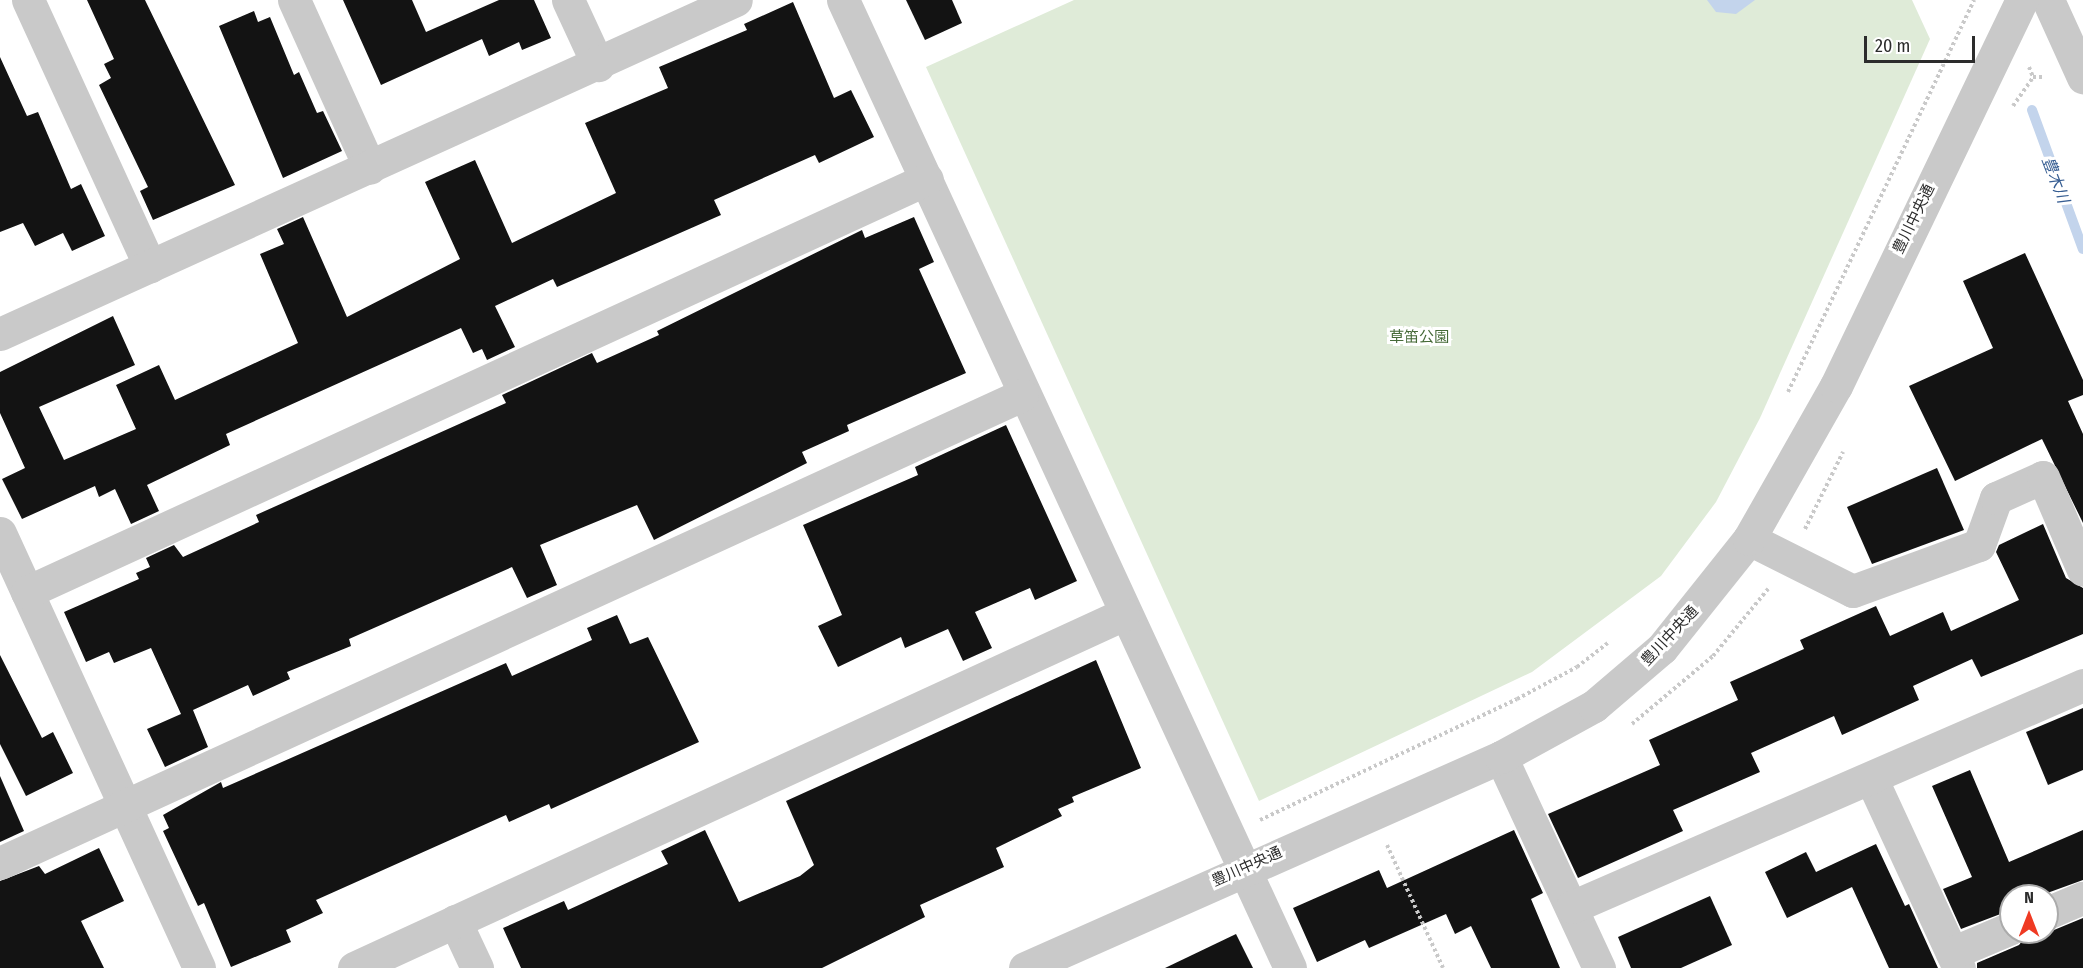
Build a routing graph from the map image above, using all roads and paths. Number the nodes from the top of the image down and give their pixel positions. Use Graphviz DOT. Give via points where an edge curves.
graph roads {
  1 [pos="28,0"];
  2 [pos="294,0"];
  3 [pos="568,0"];
  4 [pos="736,0"];
  5 [pos="843,0"];
  6 [pos="1974,0"];
  7 [pos="2022,0"];
  8 [pos="2048,0"];
  9 [pos="598,65"];
  10 [pos="2083,77"];
  11 [pos="370,168"];
  12 [pos="927,179"];
  13 [pos="150,266"];
  14 [pos="0,334"];
  15 [pos="1023,395"];
  16 [pos="1787,395"];
  17 [pos="0,533"];
  18 [pos="1749,539"];
  19 [pos="2083,570"];
  20 [pos="27,592"];
  21 [pos="1124,614"];
  22 [pos="1614,639"];
  23 [pos="2083,685"];
  24 [pos="1501,757"];
  25 [pos="1872,780"];
  26 [pos="125,806"];
  27 [pos="1228,835"];
  28 [pos="1376,850"];
  29 [pos="0,862"];
  30 [pos="1244,868"];
  31 [pos="2083,898"];
  32 [pos="1572,907"];
  33 [pos="2059,908"];
  34 [pos="455,921"];
  35 [pos="1999,935"];
  36 [pos="1955,960"];
  37 [pos="199,968"];
  38 [pos="354,968"];
  39 [pos="477,968"];
  40 [pos="1025,968"];
  41 [pos="1290,968"];
  42 [pos="1443,968"];
  43 [pos="1599,968"];
  1 -- 13 [label="street"];
  2 -- 11 [label="street"];
  3 -- 9 [label="street"];
  4 -- 9 [label="street"];
  5 -- 12 [label="street"];
  6 -- 16 [label="path"];
  7 -- 18 [label="street, 豊川中央通" via="1836,386"];
  8 -- 10 [label="street"];
  9 -- 11 [label="street"];
  11 -- 13 [label="street"];
  12 -- 15 [label="street"];
  12 -- 20 [label="street"];
  13 -- 14 [label="street"];
  15 -- 21 [label="street"];
  15 -- 26 [label="street"];
  17 -- 20 [label="street"];
  18 -- 19 [label="street" via="1853,591 1979,545 1996,498 2043,477"];
  18 -- 24 [label="street, 豊川中央通" via="1700,604 1620,686"];
  20 -- 26 [label="street"];
  21 -- 27 [label="street"];
  21 -- 34 [label="street"];
  22 -- 27 [label="path" via="1577,667 1516,699"];
  23 -- 25 [label="street"];
  24 -- 30 [label="street, 豊川中央通"];
  24 -- 32 [label="street"];
  25 -- 32 [label="street"];
  25 -- 36 [label="street"];
  26 -- 29 [label="street"];
  26 -- 37 [label="street"];
  27 -- 30 [label="street"];
  28 -- 42 [label="path" via="1386,845"];
  30 -- 40 [label="street, 豊川中央通"];
  30 -- 41 [label="street"];
  31 -- 33 [label="street"];
  32 -- 43 [label="street"];
  34 -- 38 [label="street"];
  34 -- 39 [label="street"];
  35 -- 36 [label="street"];
}
